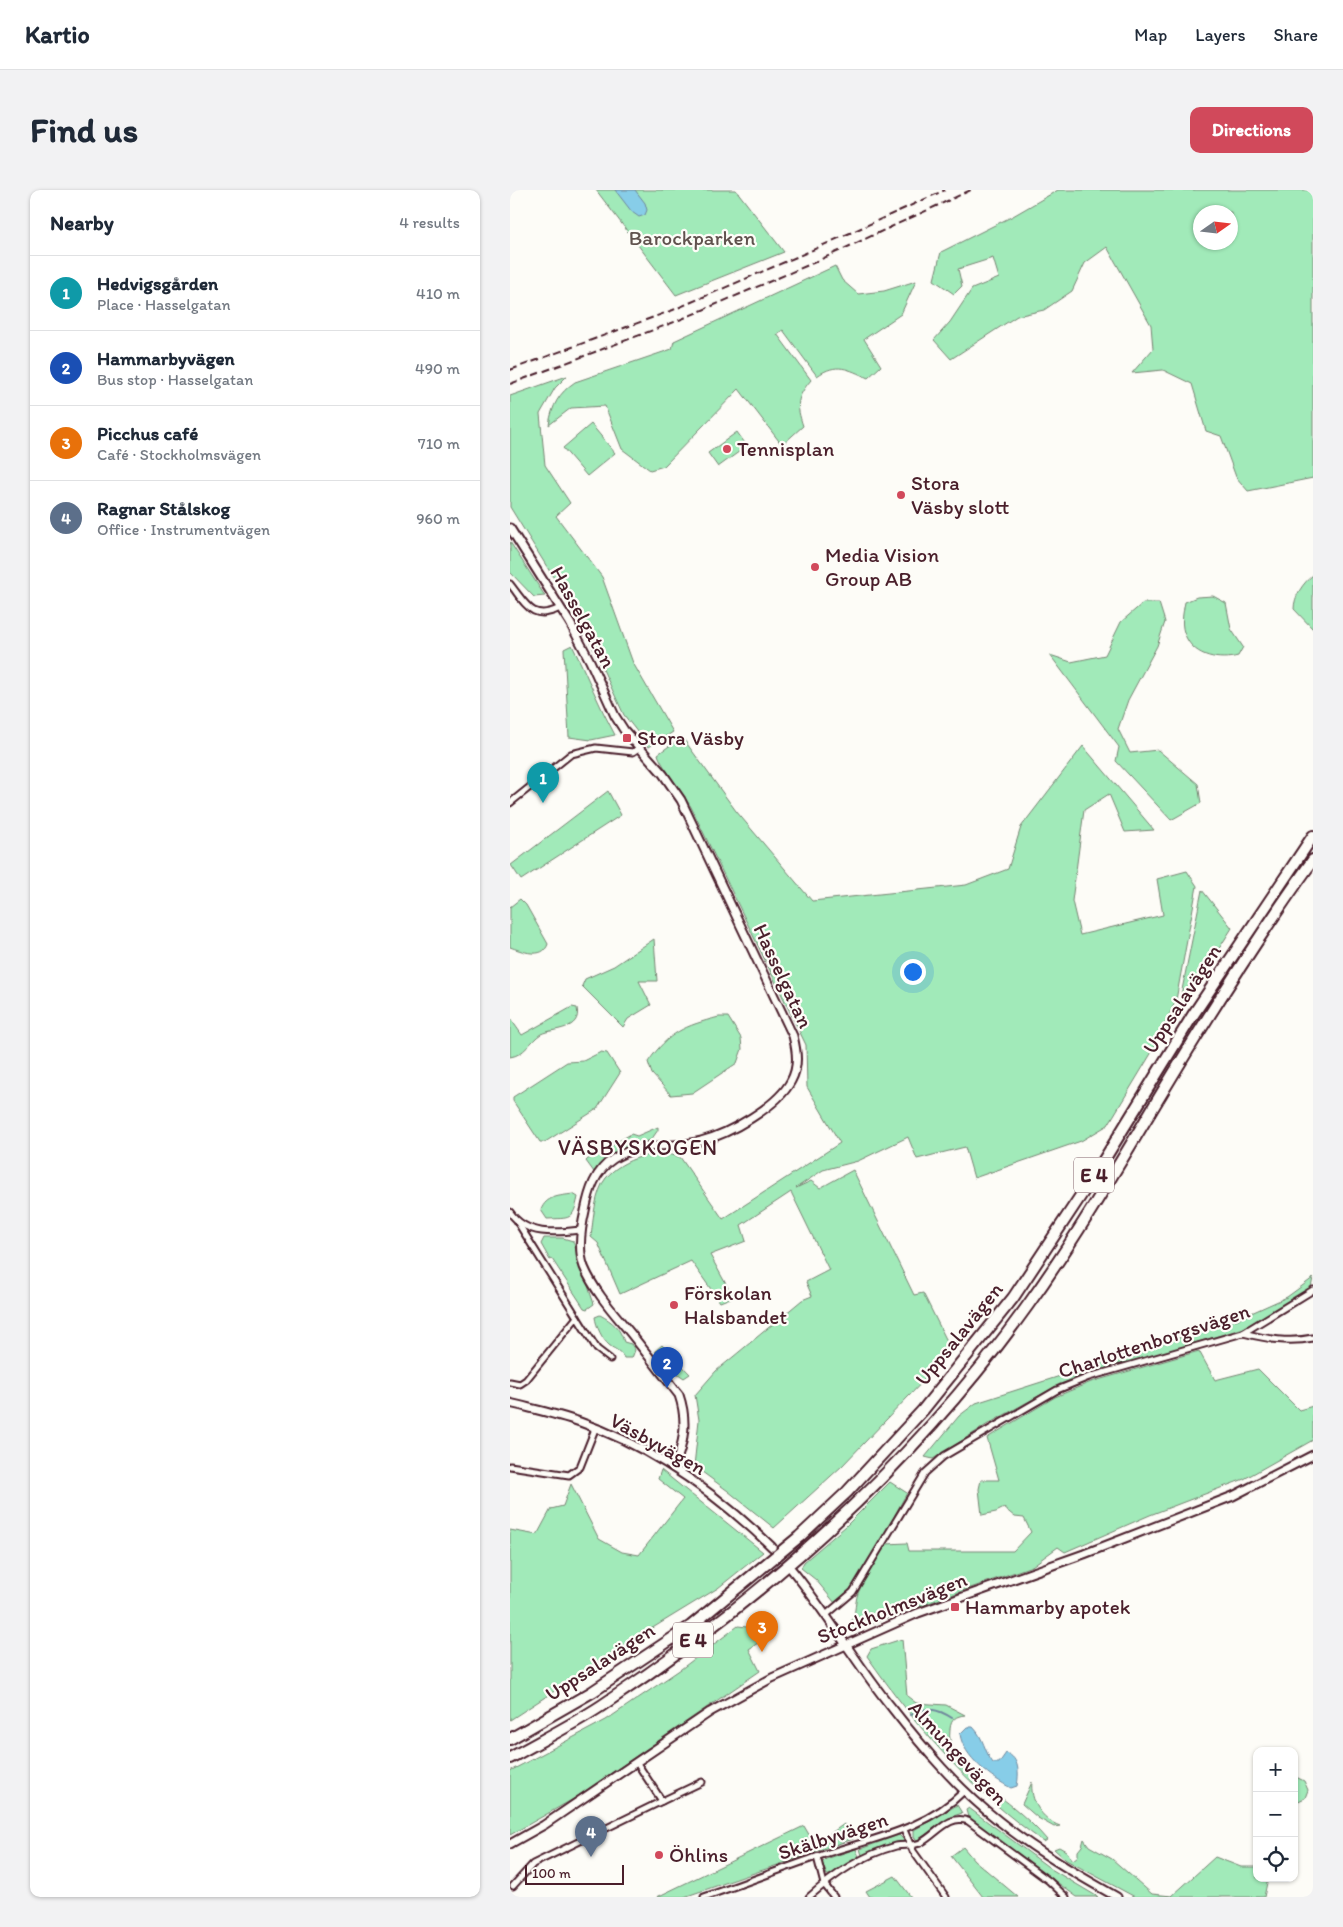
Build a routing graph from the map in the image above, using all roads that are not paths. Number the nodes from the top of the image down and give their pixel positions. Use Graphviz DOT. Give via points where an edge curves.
graph roads {
  1 [pos="510,528"];
  2 [pos="510,584"];
  3 [pos="560,608"];
  4 [pos="639,748"];
  5 [pos="510,803"];
  6 [pos="1313,836"];
  7 [pos="1313,860"];
  8 [pos="510,1212"];
  9 [pos="518,1223"];
  10 [pos="581,1230"];
  11 [pos="1313,1290"];
  12 [pos="577,1317"];
  13 [pos="1243,1333"];
  14 [pos="1313,1338"];
  15 [pos="610,1359"];
  16 [pos="510,1382"];
  17 [pos="510,1403"];
  18 [pos="595,1429"];
  19 [pos="1313,1455"];
  20 [pos="510,1466"];
  21 [pos="674,1468"];
  22 [pos="772,1547"];
  23 [pos="792,1570"];
  24 [pos="826,1615"];
  25 [pos="846,1644"];
  26 [pos="510,1739"];
  27 [pos="510,1758"];
  28 [pos="637,1763"];
  29 [pos="702,1782"];
  30 [pos="964,1791"];
  31 [pos="662,1801"];
  32 [pos="904,1830"];
  33 [pos="510,1844"];
  34 [pos="911,1845"];
  35 [pos="817,1857"];
  36 [pos="824,1884"];
  37 [pos="514,1886"];
  38 [pos="704,1897"];
  39 [pos="809,1897"];
  40 [pos="834,1897"];
  41 [pos="946,1897"];
  42 [pos="1066,1897"];
  43 [pos="1116,1897"];
  1 -- 3 [label="street, Hasselgatan"];
  2 -- 3 [label="street" via="535,612 546,613"];
  3 -- 4 [label="street, Hasselgatan" via="590,660 615,716"];
  4 -- 5 [label="street" via="633,752 596,748 571,754"];
  4 -- 10 [label="street, Hasselgatan" via="681,800 793,1036 797,1059 784,1091 747,1120 722,1134 702,1141 642,1147 612,1160 596,1176 588,1195"];
  6 -- 26 [label="highway, Uppsalavägen / E 4" via="1193,1015 1099,1168 1013,1298 923,1410 840,1499 691,1626 592,1692"];
  7 -- 27 [label="highway, Uppsalavägen / E 4" via="1204,1023 1110,1182 1033,1298 934,1422 860,1499 738,1607 599,1707"];
  8 -- 9 [label="street"];
  9 -- 10 [label="street" via="538,1231"];
  9 -- 12 [label="street"];
  10 -- 21 [label="street, Hasselgatan" via="583,1265 594,1288 679,1395 685,1424"];
  11 -- 13 [label="street, Charlottenborgsvägen"];
  12 -- 15 [label="street" via="597,1349"];
  12 -- 16 [label="street" via="526,1380 520,1384"];
  13 -- 14 [label="street" via="1297,1342"];
  13 -- 24 [label="street, Charlottenborgsvägen" via="1089,1377 1057,1390 944,1456 925,1473 853,1592"];
  17 -- 18 [label="street, Väsbyvägen"];
  18 -- 20 [label="street" via="580,1467 569,1474"];
  18 -- 21 [label="street, Väsbyvägen"];
  19 -- 25 [label="street, Stockholmsvägen" via="1225,1500 918,1613"];
  21 -- 22 [label="street, Väsbyvägen" via="725,1504"];
  23 -- 24 [label="street"];
  24 -- 25 [label="street"];
  25 -- 28 [label="street, Stockholmsvägen" via="772,1678 710,1712"];
  25 -- 30 [label="street, Almungevägen" via="891,1707"];
  28 -- 31 [label="street"];
  28 -- 33 [label="street, Stockholmsvägen"];
  29 -- 31 [label="street"];
  30 -- 32 [label="street, Skälbyvägen" via="933,1815"];
  30 -- 43 [label="street, Almungevägen" via="998,1821 1043,1853"];
  31 -- 37 [label="street" via="534,1864"];
  32 -- 34 [label="street"];
  32 -- 35 [label="street, Skälbyvägen"];
  34 -- 36 [label="street" via="897,1846 861,1859"];
  34 -- 41 [label="street"];
  34 -- 42 [label="street" via="921,1843 951,1820 968,1821"];
  35 -- 36 [label="street"];
  35 -- 38 [label="street, Skälbyvägen"];
  36 -- 39 [label="street"];
  36 -- 40 [label="street"];
}
